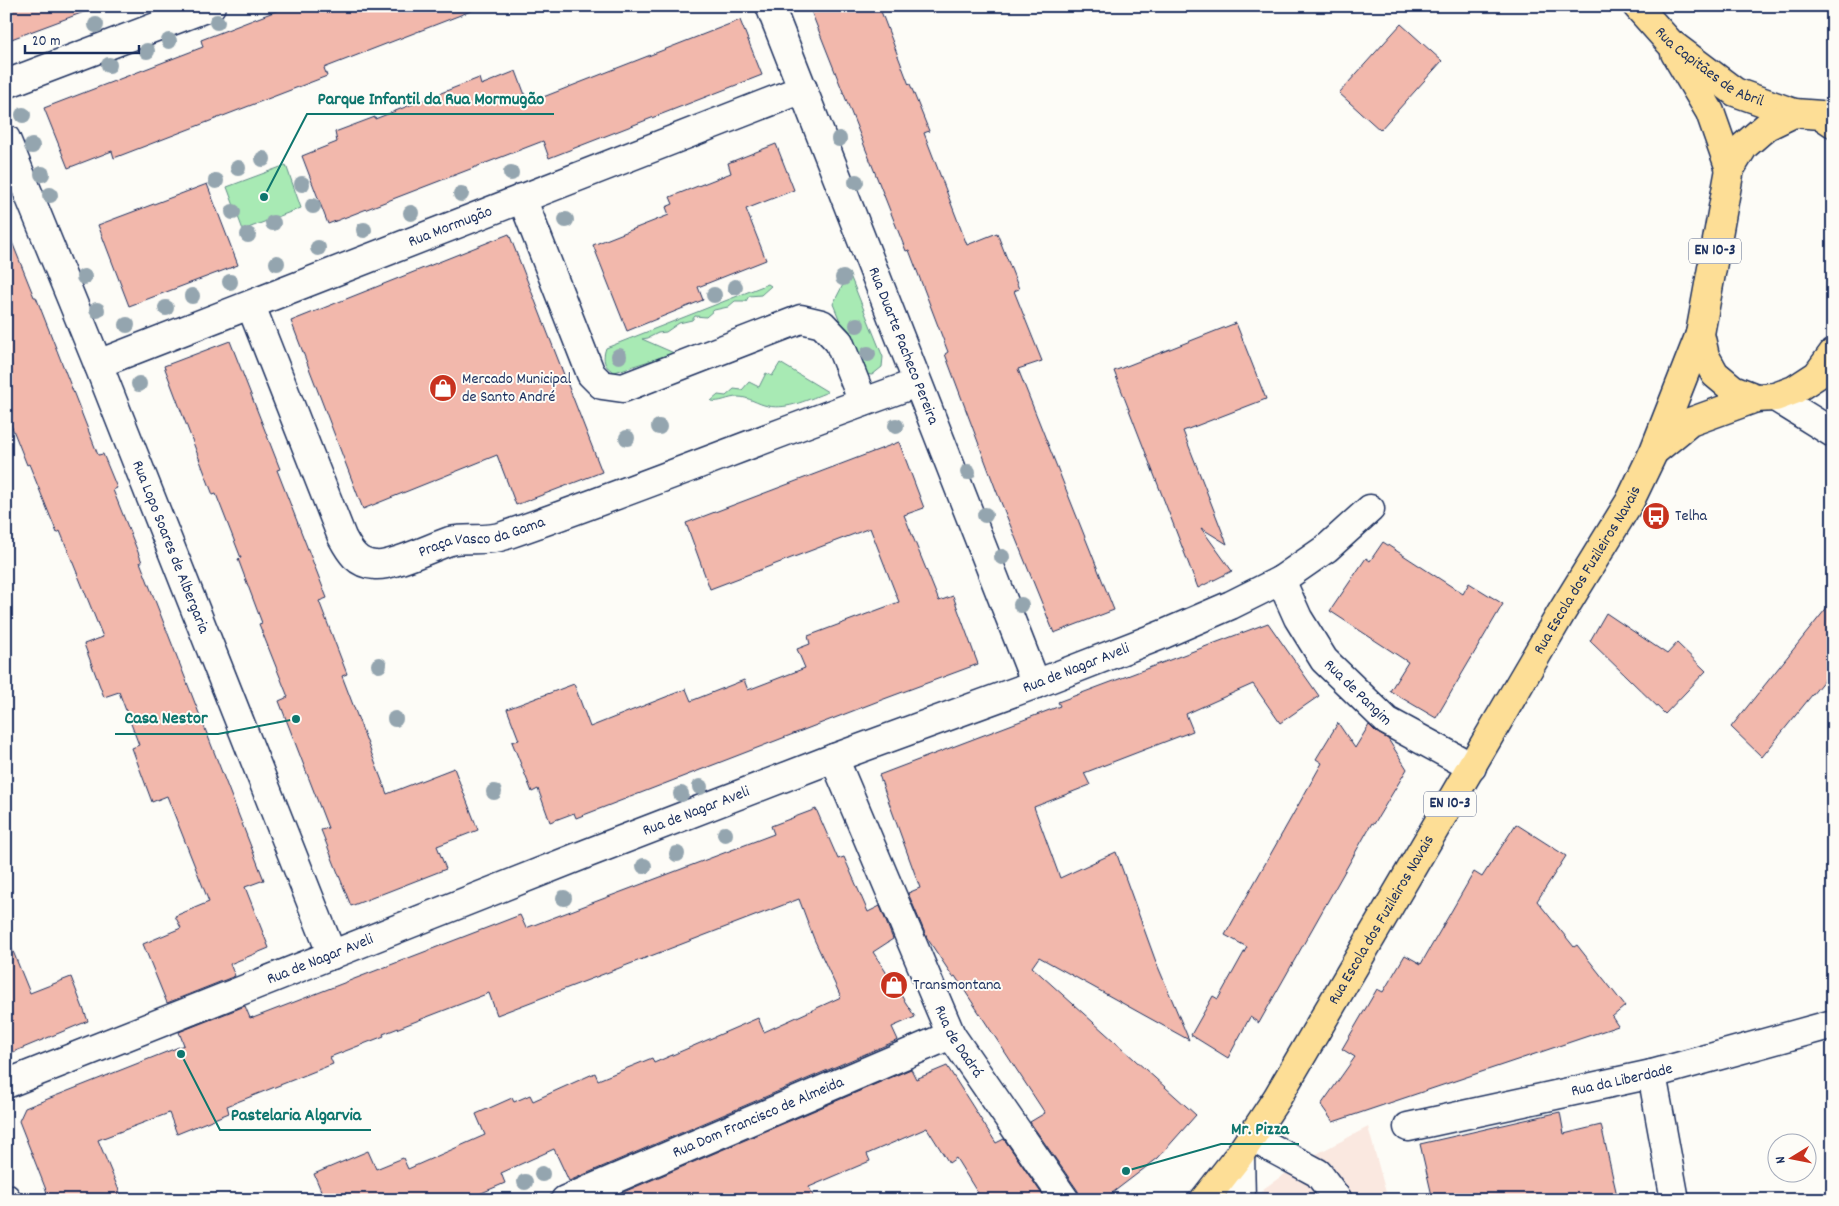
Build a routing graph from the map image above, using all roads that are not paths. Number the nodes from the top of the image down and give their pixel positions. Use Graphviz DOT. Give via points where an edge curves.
graph roads {
  1 [pos="211,6"];
  2 [pos="770,6"];
  3 [pos="1637,6"];
  4 [pos="1670,43"];
  5 [pos="6,84"];
  6 [pos="803,89"];
  7 [pos="1794,113"];
  8 [pos="1829,115"];
  9 [pos="6,140"];
  10 [pos="1730,169"];
  11 [pos="522,198"];
  12 [pos="251,306"];
  13 [pos="1700,334"];
  14 [pos="1833,353"];
  15 [pos="98,364"];
  16 [pos="917,383"];
  17 [pos="1766,397"];
  18 [pos="864,402"];
  19 [pos="1833,433"];
  20 [pos="1654,451"];
  21 [pos="1370,509"];
  22 [pos="1281,580"];
  23 [pos="1036,684"];
  24 [pos="834,758"];
  25 [pos="1472,767"];
  26 [pos="332,955"];
  27 [pos="1833,1024"];
  28 [pos="952,1035"];
  29 [pos="1652,1074"];
  30 [pos="6,1084"];
  31 [pos="1408,1127"];
  32 [pos="1246,1146"];
  33 [pos="565,1200"];
  34 [pos="1064,1200"];
  35 [pos="1204,1200"];
  36 [pos="1242,1200"];
  37 [pos="1338,1200"];
  38 [pos="1675,1200"];
  1 -- 5 [label="street"];
  2 -- 6 [label="street, Rua Duarte Pacheco Pereira"];
  3 -- 4 [label="main road, Rua Capitães de Abril"];
  4 -- 7 [label="main road, Rua Capitães de Abril" via="1735,92"];
  4 -- 10 [label="main road" via="1710,112"];
  6 -- 11 [label="street, Rua Mormugão"];
  6 -- 16 [label="street, Rua Duarte Pacheco Pereira"];
  7 -- 8 [label="main road"];
  7 -- 10 [label="main road, EN 10-3" via="1767,126 1744,146"];
  9 -- 15 [label="street, Rua Lopo Soares de Albergaria"];
  10 -- 13 [label="main road, EN 10-3"];
  11 -- 12 [label="street, Rua Mormugão"];
  11 -- 18 [label="street" via="591,374 602,385 623,388 801,319 822,324 839,342"];
  12 -- 15 [label="street, Rua Mormugão"];
  12 -- 18 [label="street, Praça Vasco da Gama" via="342,537 351,554 375,565 387,564 452,541 500,537"];
  13 -- 17 [label="main road, EN 10-3" via="1705,356 1715,374 1733,389"];
  13 -- 20 [label="main road, Rua Escola dos Fuzileiros Navais / EN 10-3"];
  14 -- 17 [label="main road, EN 10-3" via="1817,375 1794,390"];
  15 -- 26 [label="street, Rua Lopo Soares de Albergaria"];
  16 -- 18 [label="street, Praça Vasco da Gama"];
  16 -- 23 [label="street, Rua Duarte Pacheco Pereira"];
  17 -- 19 [label="street"];
  17 -- 20 [label="main road, Rua Escola dos Fuzileiros Navais / EN 10-3" via="1690,422"];
  20 -- 25 [label="main road, Rua Escola dos Fuzileiros Navais / EN 10-3" via="1615,526"];
  21 -- 22 [label="street, Rua de Nagar Aveli" via="1327,548"];
  22 -- 23 [label="street, Rua de Nagar Aveli" via="1164,634"];
  22 -- 25 [label="street, Rua de Pangim" via="1298,618 1324,660 1387,721"];
  23 -- 24 [label="street, Rua de Nagar Aveli"];
  24 -- 26 [label="street, Rua de Nagar Aveli"];
  24 -- 28 [label="street, Rua de Dadrá"];
  25 -- 32 [label="main road, Rua Escola dos Fuzileiros Navais / EN 10-3"];
  26 -- 30 [label="street, Rua de Nagar Aveli"];
  27 -- 29 [label="street, Rua da Liberdade"];
  28 -- 33 [label="street, Rua Dom Francisco de Almeida"];
  28 -- 34 [label="street, Rua de Dadrá"];
  29 -- 31 [label="street, Rua da Liberdade"];
  29 -- 38 [label="street"];
  32 -- 35 [label="main road, Rua Escola dos Fuzileiros Navais / EN 10-3"];
  32 -- 36 [label="street"];
  32 -- 37 [label="street" via="1318,1173"];
}
